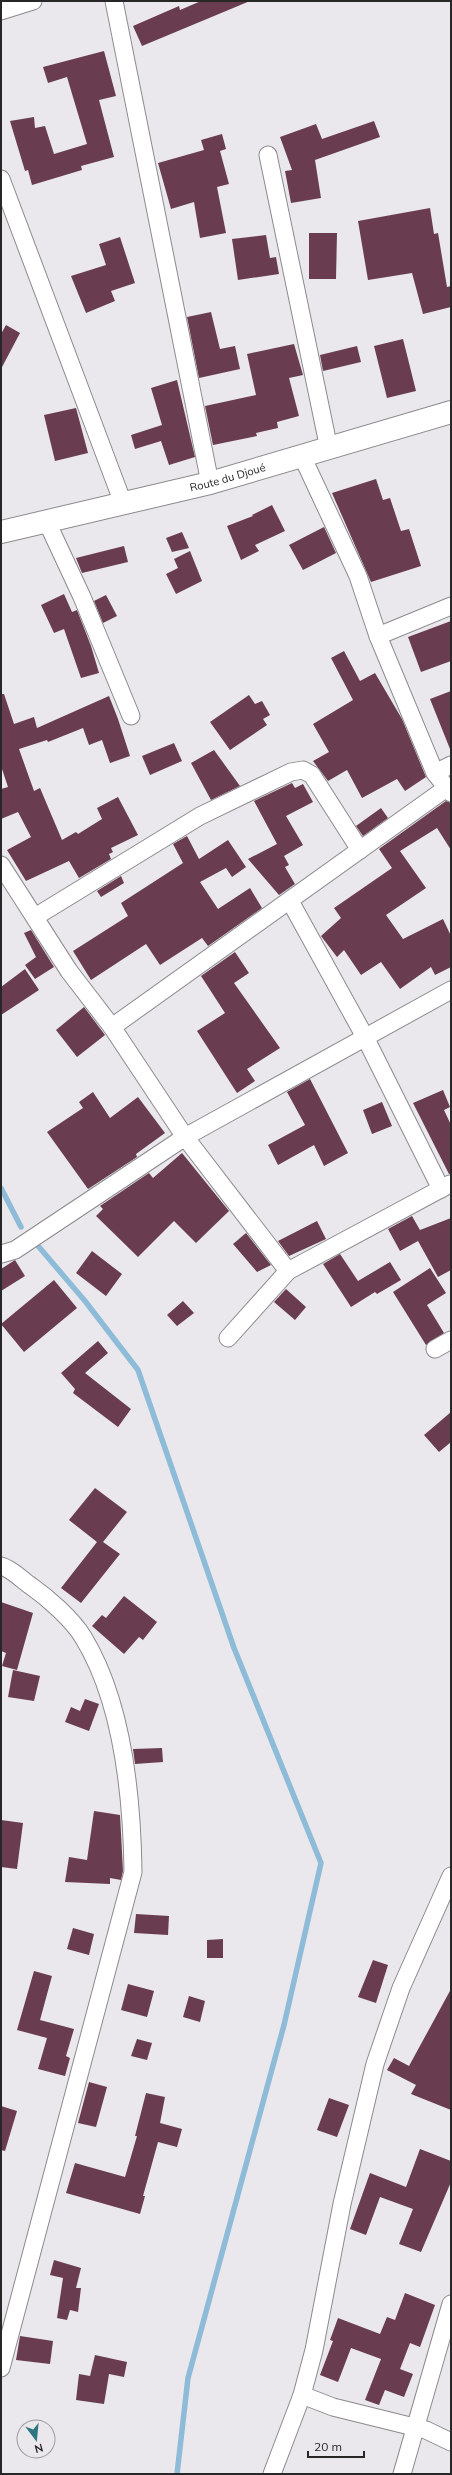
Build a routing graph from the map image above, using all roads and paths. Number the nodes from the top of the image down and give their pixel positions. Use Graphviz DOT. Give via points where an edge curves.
graph roads {
  1 [pos="33,1"];
  2 [pos="114,1"];
  3 [pos="1,11"];
  4 [pos="268,155"];
  5 [pos="1,179"];
  6 [pos="451,412"];
  7 [pos="329,449"];
  8 [pos="302,456"];
  9 [pos="210,483"];
  10 [pos="123,503"];
  11 [pos="48,522"];
  12 [pos="1,532"];
  13 [pos="451,606"];
  14 [pos="378,636"];
  15 [pos="131,716"];
  16 [pos="451,765"];
  17 [pos="435,773"];
  18 [pos="450,790"];
  19 [pos="360,850"];
  20 [pos="1,865"];
  21 [pos="290,901"];
  22 [pos="35,917"];
  23 [pos="451,990"];
  24 [pos="112,1027"];
  25 [pos="365,1038"];
  26 [pos="185,1136"];
  27 [pos="446,1186"];
  28 [pos="1,1254"];
  29 [pos="288,1271"];
  30 [pos="228,1338"];
  31 [pos="451,1340"];
  32 [pos="435,1349"];
  33 [pos="1,1566"];
  34 [pos="451,1876"];
  35 [pos="451,2304"];
  36 [pos="1,2368"];
  37 [pos="302,2395"];
  38 [pos="416,2427"];
  39 [pos="451,2442"];
  40 [pos="272,2474"];
  41 [pos="402,2474"];
  1 -- 3 [label="street"];
  2 -- 9 [label="street"];
  4 -- 7 [label="street"];
  5 -- 10 [label="street"];
  6 -- 7 [label="main road, Route du Djoué"];
  7 -- 8 [label="main road, Route du Djoué"];
  8 -- 9 [label="main road, Route du Djoué"];
  8 -- 14 [label="street" via="358,576"];
  9 -- 10 [label="main road, Route du Djoué"];
  10 -- 11 [label="main road, Route du Djoué"];
  11 -- 12 [label="main road, Route du Djoué"];
  11 -- 15 [label="street"];
  13 -- 14 [label="street"];
  14 -- 17 [label="street"];
  16 -- 17 [label="street"];
  17 -- 18 [label="street"];
  18 -- 19 [label="street"];
  19 -- 21 [label="street"];
  19 -- 22 [label="street" via="312,775 303,770 291,772 200,816"];
  20 -- 22 [label="street"];
  21 -- 24 [label="street"];
  21 -- 25 [label="street"];
  22 -- 24 [label="street" via="69,971"];
  23 -- 25 [label="street"];
  24 -- 26 [label="street"];
  25 -- 26 [label="street"];
  25 -- 27 [label="street"];
  26 -- 28 [label="street" via="15,1250"];
  26 -- 29 [label="street"];
  27 -- 29 [label="street"];
  29 -- 30 [label="street"];
  31 -- 32 [label="street"];
  33 -- 36 [label="street" via="46,1596 82,1636 103,1676 120,1744 132,1838 133,1872"];
  34 -- 37 [label="street" via="401,1988 376,2064 342,2204 314,2350"];
  35 -- 38 [label="street"];
  37 -- 38 [label="street" via="398,2425"];
  37 -- 40 [label="street"];
  38 -- 39 [label="street"];
  38 -- 41 [label="street"];
}
